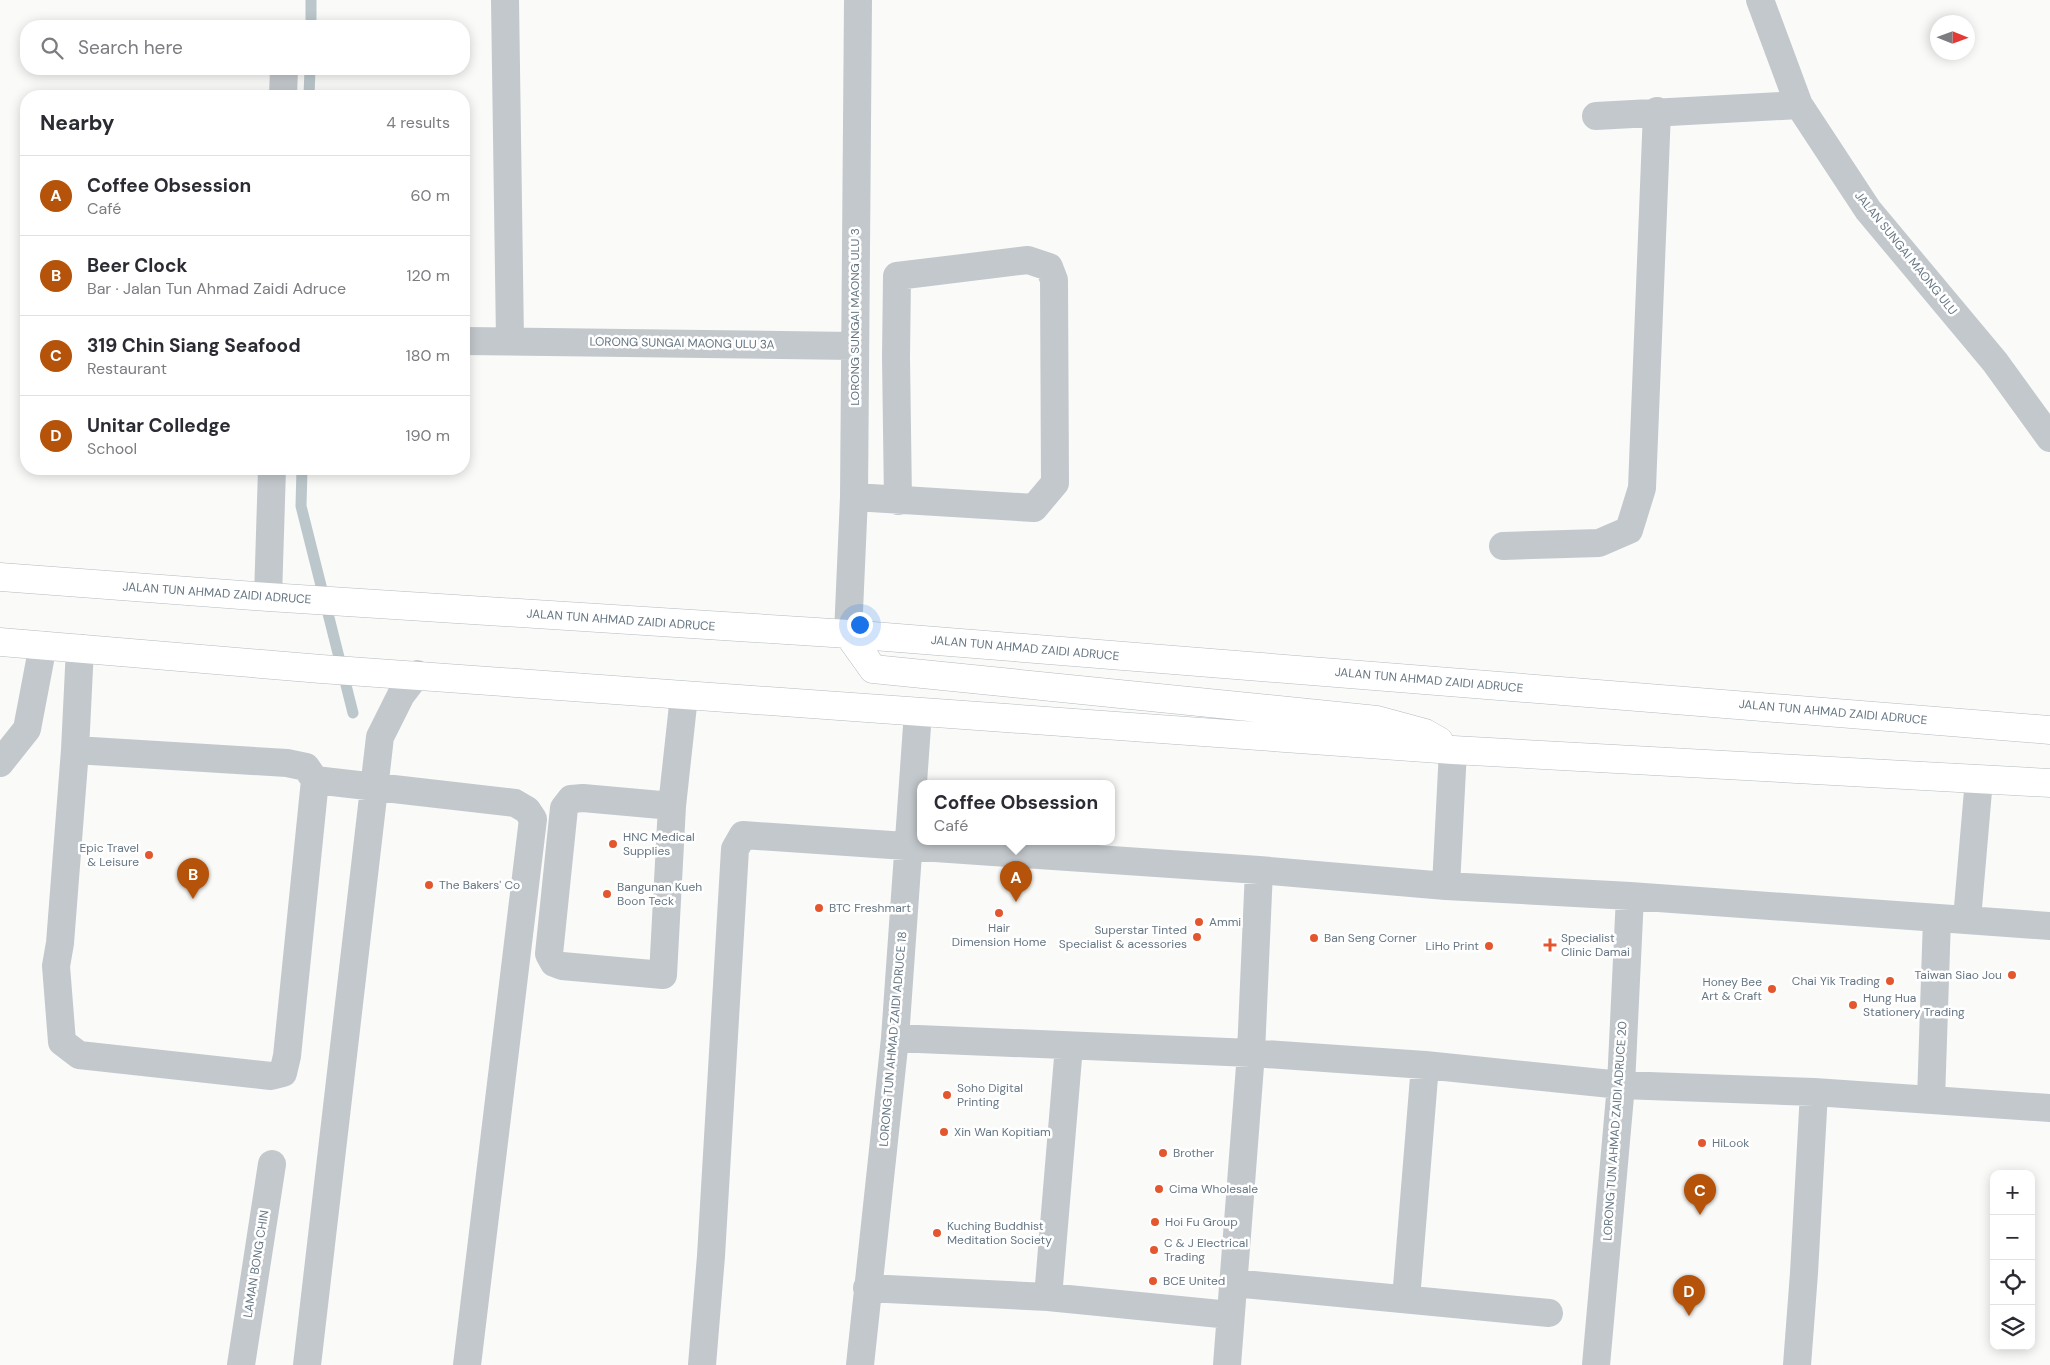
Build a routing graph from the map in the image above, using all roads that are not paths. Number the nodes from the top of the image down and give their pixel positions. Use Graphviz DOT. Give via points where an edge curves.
graph roads {
  1 [pos="505,0"];
  2 [pos="858,0"];
  3 [pos="1760,0"];
  4 [pos="284,75"];
  5 [pos="283,90"];
  6 [pos="1799,105"];
  7 [pos="1657,111"];
  8 [pos="1596,116"];
  9 [pos="897,276"];
  10 [pos="854,278"];
  11 [pos="510,340"];
  12 [pos="470,341"];
  13 [pos="854,346"];
  14 [pos="2050,438"];
  15 [pos="272,475"];
  16 [pos="854,497"];
  17 [pos="898,501"];
  18 [pos="1504,546"];
  19 [pos="0,577"];
  20 [pos="268,597"];
  21 [pos="848,634"];
  22 [pos="0,642"];
  23 [pos="43,645"];
  24 [pos="80,648"];
  25 [pos="417,674"];
  26 [pos="684,696"];
  27 [pos="918,712"];
  28 [pos="2050,730"];
  29 [pos="75,750"];
  30 [pos="1453,750"];
  31 [pos="0,763"];
  32 [pos="1979,779"];
  33 [pos="314,780"];
  34 [pos="2050,783"];
  35 [pos="374,788"];
  36 [pos="672,806"];
  37 [pos="909,847"];
  38 [pos="1259,870"];
  39 [pos="1446,886"];
  40 [pos="1630,896"];
  41 [pos="1937,918"];
  42 [pos="1967,920"];
  43 [pos="2050,926"];
  44 [pos="895,1038"];
  45 [pos="1069,1046"];
  46 [pos="1251,1053"];
  47 [pos="1425,1065"];
  48 [pos="1621,1085"];
  49 [pos="1814,1092"];
  50 [pos="1931,1100"];
  51 [pos="2050,1108"];
  52 [pos="272,1164"];
  53 [pos="1233,1283"];
  54 [pos="867,1288"];
  55 [pos="1048,1297"];
  56 [pos="1406,1299"];
  57 [pos="1549,1313"];
  58 [pos="1230,1315"];
  59 [pos="241,1365"];
  60 [pos="307,1365"];
  61 [pos="467,1365"];
  62 [pos="702,1365"];
  63 [pos="860,1365"];
  64 [pos="1227,1365"];
  65 [pos="1596,1365"];
  66 [pos="1797,1365"];
  1 -- 11 [label="street"];
  2 -- 10 [label="street, LORONG SUNGAI MAONG ULU 3"];
  3 -- 6 [label="street, JALAN SUNGAI MAONG ULU"];
  4 -- 5 [label="street"];
  6 -- 7 [label="street"];
  6 -- 14 [label="street, JALAN SUNGAI MAONG ULU" via="1868,210 1995,362"];
  7 -- 8 [label="street"];
  7 -- 18 [label="street" via="1642,488 1629,530 1598,543"];
  9 -- 10 [label="street"];
  9 -- 17 [label="street"];
  9 -- 17 [label="street" via="1028,260 1049,268 1054,280 1055,483 1034,508"];
  10 -- 13 [label="street, LORONG SUNGAI MAONG ULU 3"];
  11 -- 12 [label="street, LORONG SUNGAI MAONG ULU 3A"];
  11 -- 13 [label="street, LORONG SUNGAI MAONG ULU 3A"];
  13 -- 16 [label="street, LORONG SUNGAI MAONG ULU 3"];
  15 -- 20 [label="street"];
  16 -- 17 [label="street"];
  16 -- 21 [label="street, LORONG SUNGAI MAONG ULU 3"];
  19 -- 20 [label="main road, JALAN TUN AHMAD ZAIDI ADRUCE"];
  20 -- 21 [label="main road, JALAN TUN AHMAD ZAIDI ADRUCE"];
  21 -- 28 [label="main road, JALAN TUN AHMAD ZAIDI ADRUCE"];
  21 -- 30 [label="main road" via="873,669 1377,720 1425,733"];
  22 -- 23 [label="main road"];
  23 -- 24 [label="main road"];
  23 -- 31 [label="street" via="27,729"];
  24 -- 25 [label="main road"];
  24 -- 29 [label="street"];
  25 -- 26 [label="main road"];
  25 -- 35 [label="street" via="380,737"];
  26 -- 27 [label="main road"];
  26 -- 36 [label="street"];
  27 -- 30 [label="main road"];
  27 -- 37 [label="street, LORONG TUN AHMAD ZAIDI ADRUCE 18"];
  29 -- 33 [label="street" via="287,763 306,767"];
  29 -- 33 [label="street" via="56,966 62,1042 79,1055 128,1062 271,1076 283,1073"];
  30 -- 32 [label="main road"];
  30 -- 39 [label="street"];
  32 -- 34 [label="main road"];
  32 -- 42 [label="street"];
  33 -- 35 [label="street"];
  35 -- 60 [label="street"];
  35 -- 61 [label="street" via="515,803 527,810 533,819"];
  36 -- 36 [label="street" via="662,975 554,963 549,954 564,808 570,800 583,798"];
  37 -- 38 [label="street"];
  37 -- 44 [label="street, LORONG TUN AHMAD ZAIDI ADRUCE 18"];
  37 -- 62 [label="street" via="743,835 735,849"];
  38 -- 39 [label="street"];
  38 -- 46 [label="street"];
  39 -- 40 [label="street"];
  40 -- 41 [label="street"];
  40 -- 48 [label="street, LORONG TUN AHMAD ZAIDI ADRUCE 20"];
  41 -- 42 [label="street"];
  41 -- 50 [label="street"];
  42 -- 43 [label="street"];
  44 -- 45 [label="street"];
  44 -- 54 [label="street, LORONG TUN AHMAD ZAIDI ADRUCE 18"];
  45 -- 46 [label="street"];
  45 -- 55 [label="street"];
  46 -- 47 [label="street"];
  46 -- 53 [label="street"];
  47 -- 48 [label="street"];
  47 -- 56 [label="street"];
  48 -- 49 [label="street"];
  48 -- 65 [label="street, LORONG TUN AHMAD ZAIDI ADRUCE 20"];
  49 -- 50 [label="street"];
  49 -- 66 [label="street"];
  50 -- 51 [label="street"];
  52 -- 59 [label="street, LAMAN BONG CHIN"];
  53 -- 56 [label="street"];
  53 -- 58 [label="street"];
  54 -- 55 [label="street"];
  54 -- 63 [label="street, LORONG TUN AHMAD ZAIDI ADRUCE 18"];
  55 -- 58 [label="street"];
  56 -- 57 [label="street"];
  58 -- 64 [label="street"];
}
